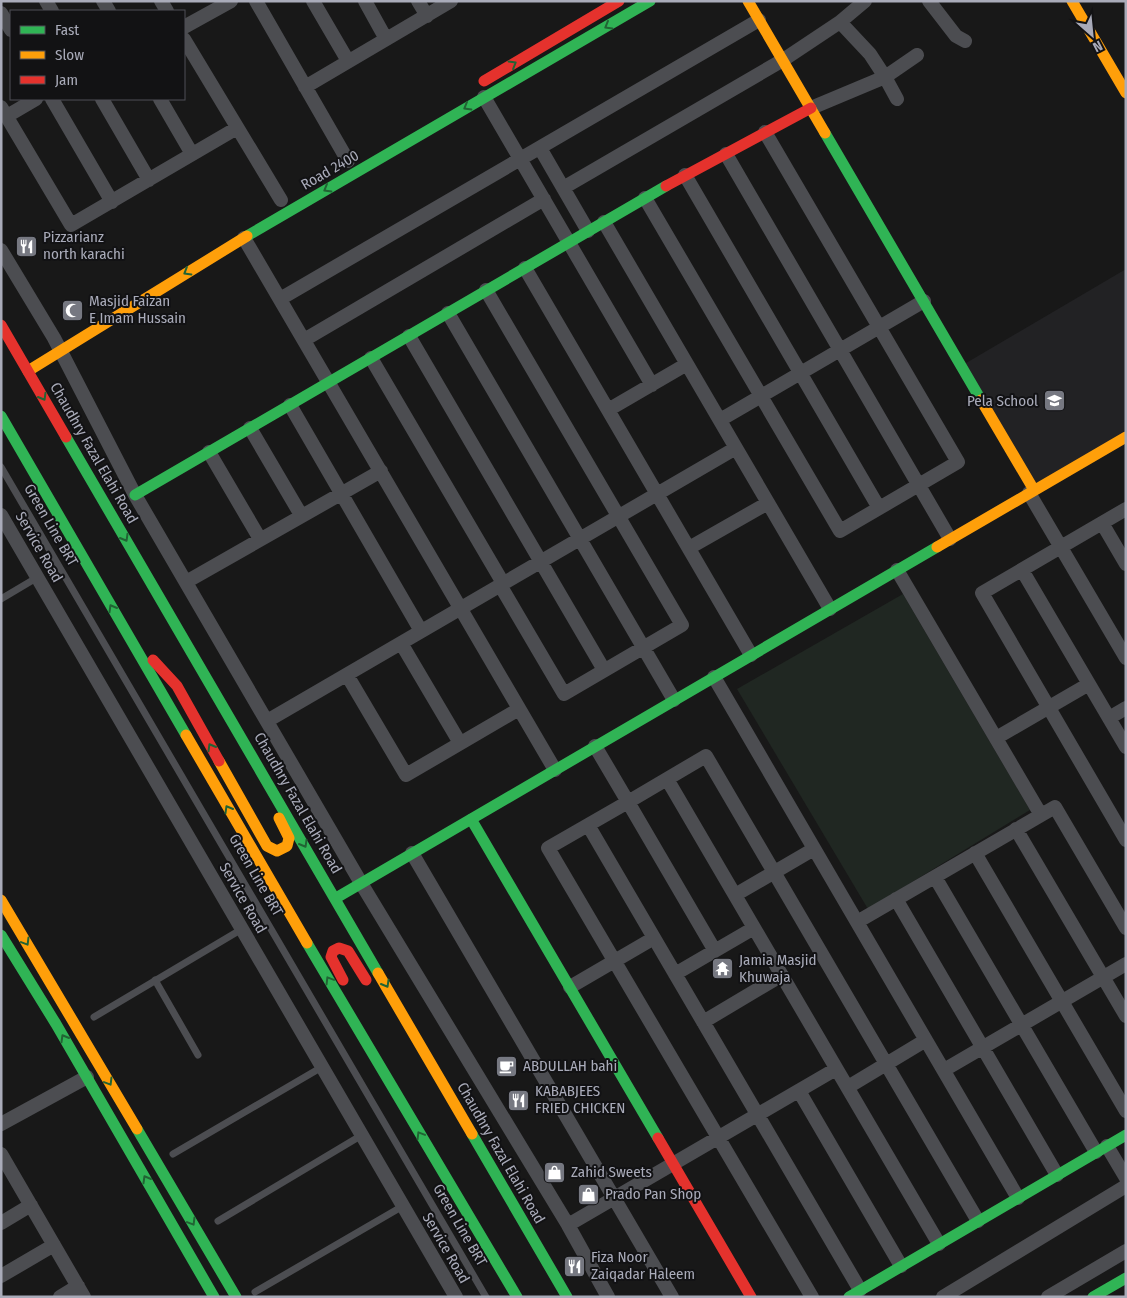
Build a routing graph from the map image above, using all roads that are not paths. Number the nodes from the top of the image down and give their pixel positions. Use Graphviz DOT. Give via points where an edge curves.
graph roads {
  1 [pos="231,1"];
  2 [pos="256,1"];
  3 [pos="312,1"];
  4 [pos="364,1"];
  5 [pos="418,1"];
  6 [pos="451,1"];
  7 [pos="619,1"];
  8 [pos="650,1"];
  9 [pos="748,1"];
  10 [pos="864,1"];
  11 [pos="929,1"];
  12 [pos="1072,1"];
  13 [pos="1,12"];
  14 [pos="426,16"];
  15 [pos="759,20"];
  16 [pos="840,22"];
  17 [pos="185,26"];
  18 [pos="10,28"];
  19 [pos="386,39"];
  20 [pos="185,41"];
  21 [pos="966,41"];
  22 [pos="917,55"];
  23 [pos="783,60"];
  24 [pos="348,62"];
  25 [pos="885,77"];
  26 [pos="305,87"];
  27 [pos="470,89"];
  28 [pos="1126,93"];
  29 [pos="484,97"];
  30 [pos="897,99"];
  31 [pos="34,100"];
  32 [pos="53,100"];
  33 [pos="103,100"];
  34 [pos="161,100"];
  35 [pos="811,108"];
  36 [pos="4,112"];
  37 [pos="237,128"];
  38 [pos="765,132"];
  39 [pos="540,148"];
  40 [pos="192,154"];
  41 [pos="726,154"];
  42 [pos="521,159"];
  43 [pos="348,161"];
  44 [pos="684,175"];
  45 [pos="149,180"];
  46 [pos="563,188"];
  47 [pos="645,198"];
  48 [pos="282,200"];
  49 [pos="544,200"];
  50 [pos="112,202"];
  51 [pos="604,222"];
  52 [pos="588,231"];
  53 [pos="244,238"];
  54 [pos="569,242"];
  55 [pos="1,250"];
  56 [pos="525,268"];
  57 [pos="486,290"];
  58 [pos="280,299"];
  59 [pos="924,301"];
  60 [pos="448,313"];
  61 [pos="1,325"];
  62 [pos="879,327"];
  63 [pos="408,336"];
  64 [pos="304,340"];
  65 [pos="55,341"];
  66 [pos="840,350"];
  67 [pos="371,358"];
  68 [pos="687,364"];
  69 [pos="28,371"];
  70 [pos="800,373"];
  71 [pos="329,382"];
  72 [pos="652,385"];
  73 [pos="761,396"];
  74 [pos="290,405"];
  75 [pos="608,410"];
  76 [pos="1,416"];
  77 [pos="720,420"];
  78 [pos="250,428"];
  79 [pos="1126,437"];
  80 [pos="736,448"];
  81 [pos="210,452"];
  82 [pos="1,467"];
  83 [pos="381,471"];
  84 [pos="919,485"];
  85 [pos="340,492"];
  86 [pos="1031,492"];
  87 [pos="657,494"];
  88 [pos="135,495"];
  89 [pos="768,503"];
  90 [pos="879,508"];
  91 [pos="1126,509"];
  92 [pos="1,515"];
  93 [pos="301,515"];
  94 [pos="618,516"];
  95 [pos="1102,523"];
  96 [pos="260,539"];
  97 [pos="580,539"];
  98 [pos="950,539"];
  99 [pos="1061,547"];
  100 [pos="689,548"];
  101 [pos="541,562"];
  102 [pos="1126,564"];
  103 [pos="897,570"];
  104 [pos="1022,570"];
  105 [pos="38,578"];
  106 [pos="186,582"];
  107 [pos="502,584"];
  108 [pos="1,599"];
  109 [pos="461,608"];
  110 [pos="830,609"];
  111 [pos="123,627"];
  112 [pos="422,631"];
  113 [pos="401,643"];
  114 [pos="188,645"];
  115 [pos="644,647"];
  116 [pos="751,655"];
  117 [pos="1126,658"];
  118 [pos="604,670"];
  119 [pos="347,675"];
  120 [pos="714,677"];
  121 [pos="1089,684"];
  122 [pos="674,700"];
  123 [pos="1048,707"];
  124 [pos="1126,708"];
  125 [pos="519,709"];
  126 [pos="1109,718"];
  127 [pos="267,721"];
  128 [pos="996,738"];
  129 [pos="460,743"];
  130 [pos="595,746"];
  131 [pos="1126,747"];
  132 [pos="555,770"];
  133 [pos="667,779"];
  134 [pos="628,802"];
  135 [pos="1041,815"];
  136 [pos="471,819"];
  137 [pos="588,825"];
  138 [pos="1016,829"];
  139 [pos="1126,840"];
  140 [pos="814,849"];
  141 [pos="412,853"];
  142 [pos="975,854"];
  143 [pos="774,872"];
  144 [pos="935,877"];
  145 [pos="361,883"];
  146 [pos="735,895"];
  147 [pos="336,898"];
  148 [pos="896,899"];
  149 [pos="1,900"];
  150 [pos="857,922"];
  151 [pos="1124,923"];
  152 [pos="754,928"];
  153 [pos="242,929"];
  154 [pos="1,936"];
  155 [pos="654,938"];
  156 [pos="715,950"];
  157 [pos="614,961"];
  158 [pos="1126,964"];
  159 [pos="675,974"];
  160 [pos="782,975"];
  161 [pos="1103,977"];
  162 [pos="155,980"];
  163 [pos="370,986"];
  164 [pos="570,987"];
  165 [pos="1062,1001"];
  166 [pos="1126,1016"];
  167 [pos="94,1017"];
  168 [pos="703,1022"];
  169 [pos="1022,1024"];
  170 [pos="926,1040"];
  171 [pos="983,1047"];
  172 [pos="198,1055"];
  173 [pos="886,1064"];
  174 [pos="322,1067"];
  175 [pos="836,1068"];
  176 [pos="944,1070"];
  177 [pos="87,1077"];
  178 [pos="848,1087"];
  179 [pos="799,1091"];
  180 [pos="439,1102"];
  181 [pos="1126,1111"];
  182 [pos="757,1115"];
  183 [pos="1,1124"];
  184 [pos="362,1134"];
  185 [pos="1126,1135"];
  186 [pos="718,1138"];
  187 [pos="1101,1149"];
  188 [pos="1,1154"];
  189 [pos="173,1154"];
  190 [pos="673,1164"];
  191 [pos="497,1175"];
  192 [pos="1057,1175"];
  193 [pos="1126,1178"];
  194 [pos="449,1184"];
  195 [pos="1126,1186"];
  196 [pos="615,1198"];
  197 [pos="1018,1198"];
  198 [pos="31,1205"];
  199 [pos="403,1206"];
  200 [pos="218,1221"];
  201 [pos="978,1221"];
  202 [pos="1,1223"];
  203 [pos="568,1225"];
  204 [pos="939,1244"];
  205 [pos="54,1245"];
  206 [pos="1126,1250"];
  207 [pos="901,1266"];
  208 [pos="1,1276"];
  209 [pos="1126,1278"];
  210 [pos="81,1291"];
  211 [pos="255,1292"];
  212 [pos="854,1294"];
  213 [pos="60,1297"];
  214 [pos="214,1297"];
  215 [pos="236,1297"];
  216 [pos="456,1297"];
  217 [pos="486,1297"];
  218 [pos="517,1297"];
  219 [pos="567,1297"];
  220 [pos="608,1297"];
  221 [pos="672,1297"];
  222 [pos="751,1297"];
  223 [pos="812,1297"];
  224 [pos="943,1297"];
  225 [pos="1048,1297"];
  226 [pos="1093,1297"];
  1 -- 17 [label="street"];
  2 -- 26 [label="street"];
  3 -- 24 [label="street"];
  4 -- 19 [label="street"];
  5 -- 14 [label="street"];
  6 -- 14 [label="street"];
  27 -- 7 [label="street, one-way"];
  8 -- 29 [label="street, Road 2400, one-way"];
  9 -- 15 [label="street"];
  10 -- 16 [label="street"];
  11 -- 21 [label="street" via="956,36"];
  12 -- 28 [label="street"];
  13 -- 18 [label="street"];
  14 -- 19 [label="street"];
  15 -- 23 [label="street"];
  15 -- 39 [label="street"];
  16 -- 23 [label="street"];
  16 -- 25 [label="street" via="870,54"];
  19 -- 24 [label="street"];
  20 -- 37 [label="street"];
  22 -- 25 [label="street"];
  23 -- 35 [label="street"];
  23 -- 46 [label="street"];
  24 -- 26 [label="street"];
  25 -- 30 [label="street"];
  25 -- 35 [label="street"];
  26 -- 43 [label="street"];
  29 -- 42 [label="street"];
  29 -- 53 [label="street, Road 2400, one-way"];
  31 -- 36 [label="street"];
  32 -- 50 [label="street"];
  33 -- 45 [label="street"];
  34 -- 40 [label="street"];
  35 -- 38 [label="street"];
  35 -- 59 [label="street"];
  36 -- 50 [label="street" via="71,225"];
  37 -- 40 [label="street"];
  37 -- 48 [label="street"];
  38 -- 41 [label="street"];
  38 -- 62 [label="street"];
  39 -- 42 [label="street"];
  39 -- 46 [label="street"];
  40 -- 45 [label="street"];
  41 -- 44 [label="street"];
  41 -- 66 [label="street"];
  42 -- 49 [label="street"];
  42 -- 58 [label="street"];
  44 -- 47 [label="street"];
  44 -- 70 [label="street"];
  45 -- 50 [label="street"];
  46 -- 52 [label="street"];
  47 -- 51 [label="street"];
  47 -- 73 [label="street"];
  49 -- 54 [label="street"];
  49 -- 64 [label="street"];
  51 -- 52 [label="street"];
  51 -- 68 [label="street"];
  52 -- 54 [label="street"];
  53 -- 58 [label="street"];
  53 -- 65 [label="street, Road 2400, one-way"];
  54 -- 56 [label="street"];
  54 -- 72 [label="street"];
  55 -- 65 [label="street"];
  56 -- 57 [label="street"];
  56 -- 75 [label="street"];
  57 -- 60 [label="street"];
  57 -- 94 [label="street"];
  58 -- 64 [label="street"];
  59 -- 62 [label="street"];
  59 -- 86 [label="street"];
  60 -- 63 [label="street"];
  60 -- 97 [label="street"];
  61 -- 69 [label="street, Chaudhry Fazal Elahi Road" via="25,356"];
  62 -- 66 [label="street"];
  62 -- 84 [label="street" via="958,462"];
  63 -- 67 [label="street"];
  63 -- 101 [label="street"];
  64 -- 71 [label="street"];
  65 -- 69 [label="street, Road 2400"];
  65 -- 88 [label="street"];
  66 -- 70 [label="street"];
  66 -- 84 [label="street"];
  67 -- 71 [label="street"];
  67 -- 107 [label="street"];
  68 -- 72 [label="street"];
  68 -- 77 [label="street"];
  69 -- 114 [label="street, Chaudhry Fazal Elahi Road, one-way"];
  70 -- 73 [label="street"];
  70 -- 90 [label="street"];
  71 -- 74 [label="street"];
  71 -- 83 [label="street"];
  72 -- 75 [label="street"];
  73 -- 77 [label="street"];
  73 -- 90 [label="street" via="837,529 840,531"];
  74 -- 78 [label="street"];
  74 -- 85 [label="street"];
  75 -- 87 [label="street"];
  111 -- 76 [label="street, one-way"];
  77 -- 80 [label="street"];
  78 -- 81 [label="street"];
  78 -- 93 [label="street"];
  79 -- 86 [label="street"];
  80 -- 87 [label="street"];
  80 -- 89 [label="street"];
  81 -- 88 [label="street"];
  81 -- 96 [label="street"];
  82 -- 217 [label="lane, Green Line BRT"];
  83 -- 85 [label="street"];
  83 -- 109 [label="street"];
  84 -- 90 [label="street"];
  84 -- 98 [label="street"];
  85 -- 93 [label="street"];
  85 -- 112 [label="street"];
  86 -- 98 [label="street"];
  86 -- 99 [label="street"];
  87 -- 94 [label="street"];
  87 -- 100 [label="street"];
  88 -- 106 [label="street"];
  89 -- 100 [label="street"];
  89 -- 110 [label="street"];
  91 -- 95 [label="street"];
  92 -- 105 [label="street, Service Road"];
  93 -- 96 [label="street"];
  94 -- 97 [label="street"];
  94 -- 115 [label="street" via="682,625"];
  95 -- 99 [label="street"];
  95 -- 102 [label="street"];
  96 -- 106 [label="street"];
  97 -- 101 [label="street"];
  97 -- 115 [label="street"];
  98 -- 103 [label="street"];
  99 -- 104 [label="street"];
  99 -- 117 [label="street"];
  100 -- 116 [label="street"];
  101 -- 107 [label="street"];
  101 -- 118 [label="street"];
  103 -- 110 [label="street"];
  103 -- 128 [label="street"];
  104 -- 121 [label="street"];
  104 -- 123 [label="street" via="982,593"];
  105 -- 108 [label="lane"];
  105 -- 153 [label="street, Service Road"];
  106 -- 127 [label="street"];
  107 -- 109 [label="street"];
  107 -- 118 [label="street" via="564,694"];
  109 -- 112 [label="street"];
  109 -- 125 [label="street"];
  110 -- 116 [label="street"];
  114 -- 111 [label="street, one-way" via="211,700 288,834 288,846 281,851 267,846 177,686"];
  194 -- 111 [label="street, one-way"];
  112 -- 113 [label="street"];
  113 -- 119 [label="street"];
  113 -- 129 [label="street"];
  114 -- 147 [label="street, Chaudhry Fazal Elahi Road, one-way"];
  115 -- 118 [label="street"];
  115 -- 122 [label="street"];
  116 -- 120 [label="street"];
  119 -- 127 [label="street"];
  119 -- 129 [label="street" via="406,775"];
  120 -- 122 [label="street"];
  120 -- 140 [label="street"];
  121 -- 123 [label="street"];
  121 -- 126 [label="street"];
  122 -- 130 [label="street"];
  123 -- 128 [label="street"];
  123 -- 139 [label="street"];
  124 -- 126 [label="street"];
  125 -- 129 [label="street"];
  125 -- 132 [label="street"];
  126 -- 131 [label="street"];
  127 -- 145 [label="street"];
  128 -- 135 [label="street"];
  130 -- 132 [label="street"];
  130 -- 134 [label="street"];
  132 -- 136 [label="street"];
  133 -- 134 [label="street"];
  133 -- 143 [label="street" via="706,756"];
  133 -- 146 [label="street"];
  134 -- 137 [label="street"];
  134 -- 156 [label="street"];
  135 -- 138 [label="street"];
  135 -- 151 [label="street" via="1055,807"];
  136 -- 141 [label="street"];
  136 -- 164 [label="street"];
  137 -- 155 [label="street"];
  137 -- 157 [label="street" via="548,848"];
  138 -- 142 [label="street"];
  138 -- 161 [label="street"];
  140 -- 143 [label="street"];
  140 -- 150 [label="street"];
  141 -- 145 [label="street"];
  141 -- 196 [label="street"];
  142 -- 144 [label="street"];
  142 -- 165 [label="street"];
  143 -- 146 [label="street"];
  143 -- 173 [label="street"];
  144 -- 148 [label="street"];
  144 -- 169 [label="street"];
  145 -- 147 [label="street"];
  145 -- 203 [label="street"];
  146 -- 152 [label="street"];
  147 -- 191 [label="street, Chaudhry Fazal Elahi Road, one-way"];
  148 -- 150 [label="street"];
  148 -- 171 [label="street"];
  149 -- 215 [label="street, one-way"];
  150 -- 170 [label="street"];
  152 -- 156 [label="street"];
  152 -- 160 [label="street"];
  153 -- 162 [label="lane"];
  153 -- 174 [label="street, Service Road"];
  177 -- 154 [label="street, one-way"];
  155 -- 157 [label="street"];
  155 -- 159 [label="street"];
  156 -- 159 [label="street"];
  157 -- 164 [label="street"];
  157 -- 186 [label="street"];
  158 -- 161 [label="street"];
  159 -- 168 [label="street"];
  160 -- 168 [label="street"];
  160 -- 175 [label="street"];
  161 -- 165 [label="street"];
  161 -- 166 [label="street"];
  162 -- 167 [label="lane"];
  162 -- 172 [label="lane"];
  163 -- 194 [label="street" via="348,951 342,948 333,951 332,961 433,1137"];
  164 -- 190 [label="street"];
  165 -- 169 [label="street"];
  165 -- 181 [label="street"];
  168 -- 182 [label="street"];
  169 -- 171 [label="street"];
  169 -- 187 [label="street"];
  170 -- 173 [label="street"];
  170 -- 176 [label="street"];
  171 -- 176 [label="street"];
  171 -- 192 [label="street"];
  173 -- 178 [label="street"];
  173 -- 201 [label="street"];
  174 -- 184 [label="street, Service Road"];
  174 -- 189 [label="lane"];
  175 -- 178 [label="street"];
  175 -- 179 [label="street"];
  176 -- 197 [label="street"];
  177 -- 183 [label="street"];
  214 -- 177 [label="street, one-way"];
  178 -- 204 [label="street"];
  179 -- 182 [label="street"];
  179 -- 207 [label="street"];
  180 -- 191 [label="street"];
  182 -- 186 [label="street"];
  182 -- 212 [label="street"];
  184 -- 199 [label="street, Service Road"];
  184 -- 200 [label="lane"];
  185 -- 187 [label="street"];
  186 -- 190 [label="street"];
  186 -- 223 [label="street"];
  187 -- 192 [label="street"];
  187 -- 193 [label="street"];
  188 -- 198 [label="street"];
  190 -- 196 [label="street"];
  190 -- 222 [label="street"];
  191 -- 219 [label="street, Chaudhry Fazal Elahi Road"];
  192 -- 197 [label="street"];
  194 -- 218 [label="street"];
  195 -- 224 [label="street"];
  196 -- 203 [label="street"];
  196 -- 221 [label="street"];
  197 -- 201 [label="street"];
  198 -- 202 [label="street"];
  198 -- 205 [label="street"];
  199 -- 211 [label="lane"];
  199 -- 216 [label="street, Service Road"];
  201 -- 204 [label="street"];
  203 -- 220 [label="street"];
  204 -- 207 [label="street"];
  205 -- 208 [label="street"];
  205 -- 210 [label="street"];
  206 -- 225 [label="street"];
  207 -- 212 [label="street"];
  209 -- 226 [label="street"];
  210 -- 213 [label="street"];
}
